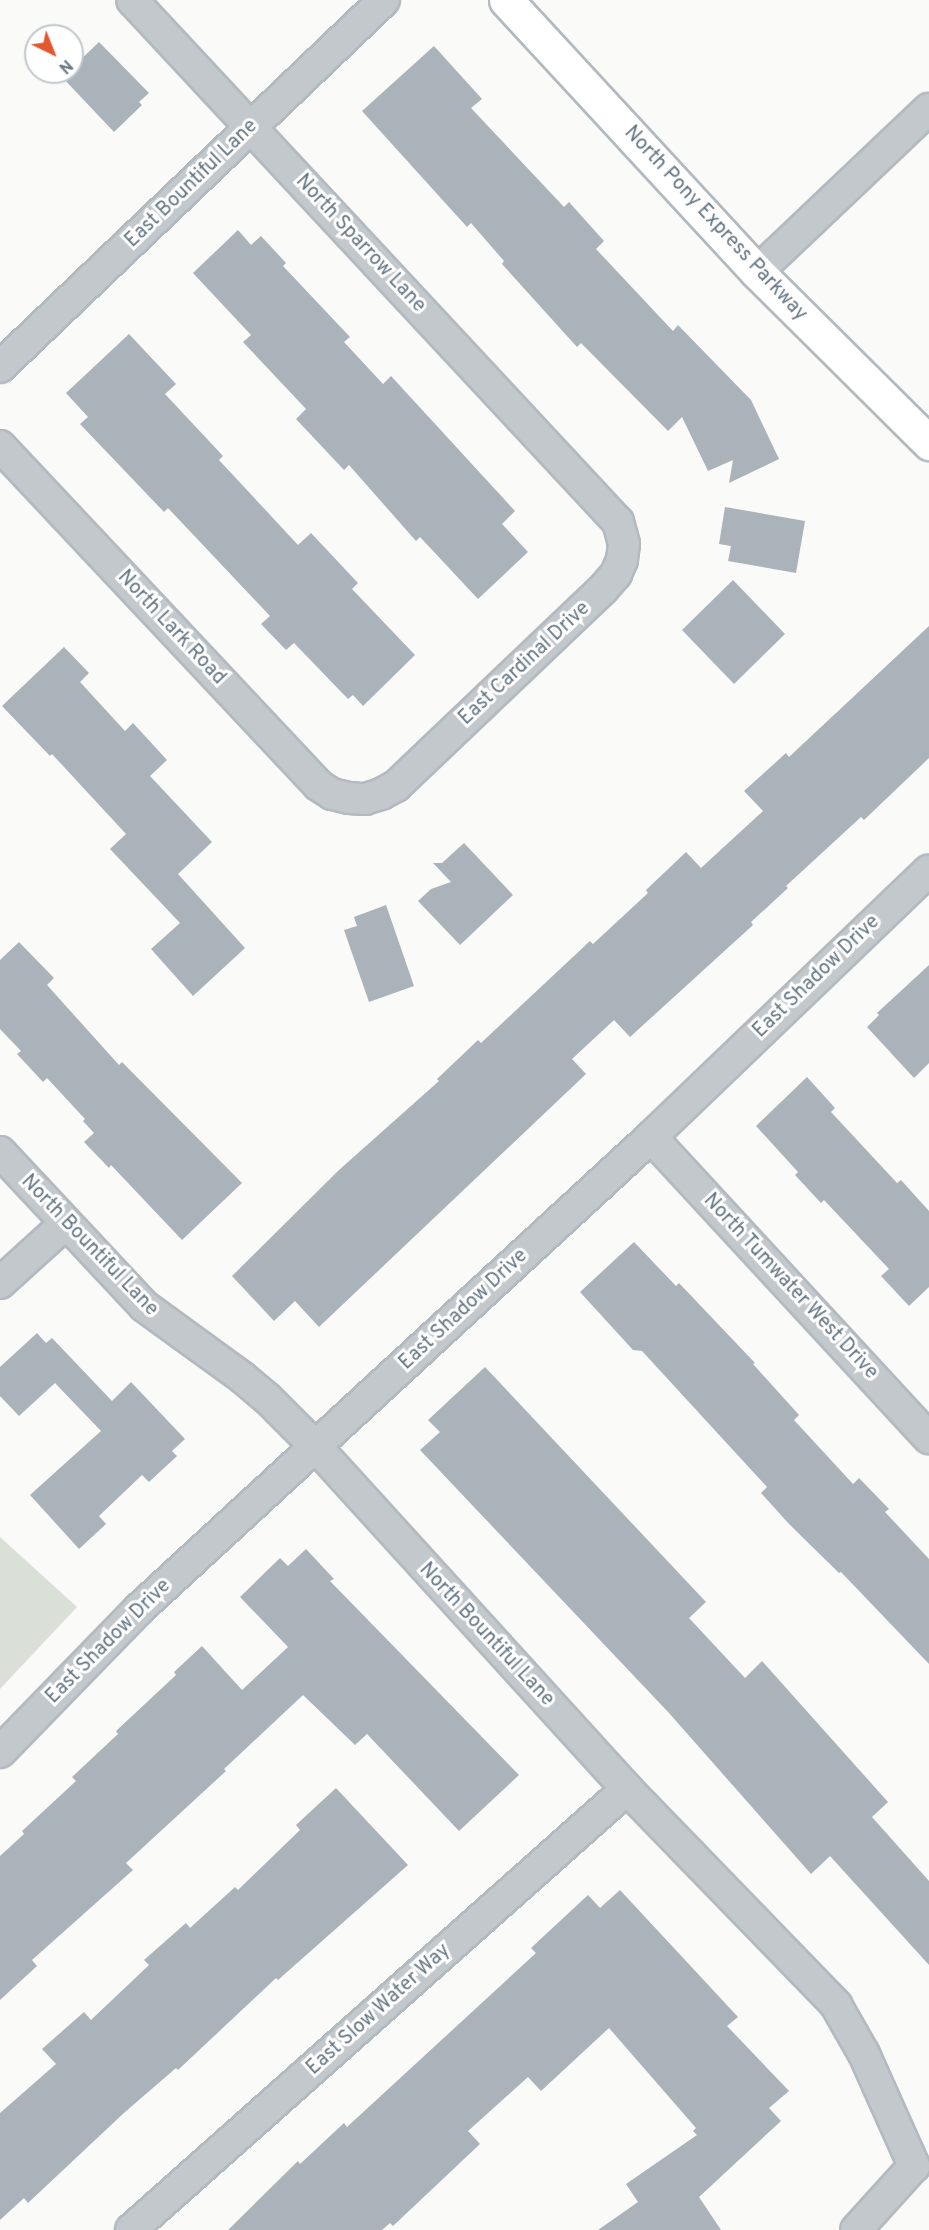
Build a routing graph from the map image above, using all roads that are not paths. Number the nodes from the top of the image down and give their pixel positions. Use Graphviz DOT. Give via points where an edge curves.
graph roads {
  1 [pos="132,0"];
  2 [pos="384,0"];
  3 [pos="506,0"];
  4 [pos="929,109"];
  5 [pos="250,128"];
  6 [pos="757,272"];
  7 [pos="0,367"];
  8 [pos="929,443"];
  9 [pos="0,446"];
  10 [pos="588,489"];
  11 [pos="349,798"];
  12 [pos="929,870"];
  13 [pos="651,1137"];
  14 [pos="0,1152"];
  15 [pos="65,1224"];
  16 [pos="0,1283"];
  17 [pos="929,1438"];
  18 [pos="316,1448"];
  19 [pos="0,1752"];
  20 [pos="627,1789"];
  21 [pos="131,2230"];
  22 [pos="856,2230"];
  1 -- 5 [label="street, North Sparrow Lane"];
  2 -- 5 [label="street, East Bountiful Lane"];
  3 -- 6 [label="main road, North Pony Express Parkway"];
  4 -- 6 [label="street"];
  5 -- 7 [label="street, East Bountiful Lane"];
  5 -- 10 [label="street, North Sparrow Lane"];
  6 -- 8 [label="main road, North Pony Express Parkway"];
  9 -- 11 [label="street, North Lark Road" via="318,785"];
  10 -- 11 [label="street, East Cardinal Drive" via="618,522 624,544 616,574 396,786 381,794"];
  12 -- 13 [label="street, East Shadow Drive"];
  13 -- 17 [label="street, North Tumwater West Drive"];
  13 -- 18 [label="street, East Shadow Drive"];
  14 -- 15 [label="street, North Bountiful Lane"];
  15 -- 16 [label="street"];
  15 -- 18 [label="street, North Bountiful Lane" via="144,1306 243,1378"];
  18 -- 19 [label="street, East Shadow Drive" via="139,1609"];
  18 -- 20 [label="street, North Bountiful Lane"];
  20 -- 21 [label="street, East Slow Water Way"];
  20 -- 22 [label="street, North Bountiful Lane" via="836,2006 864,2054 914,2166"];
}
